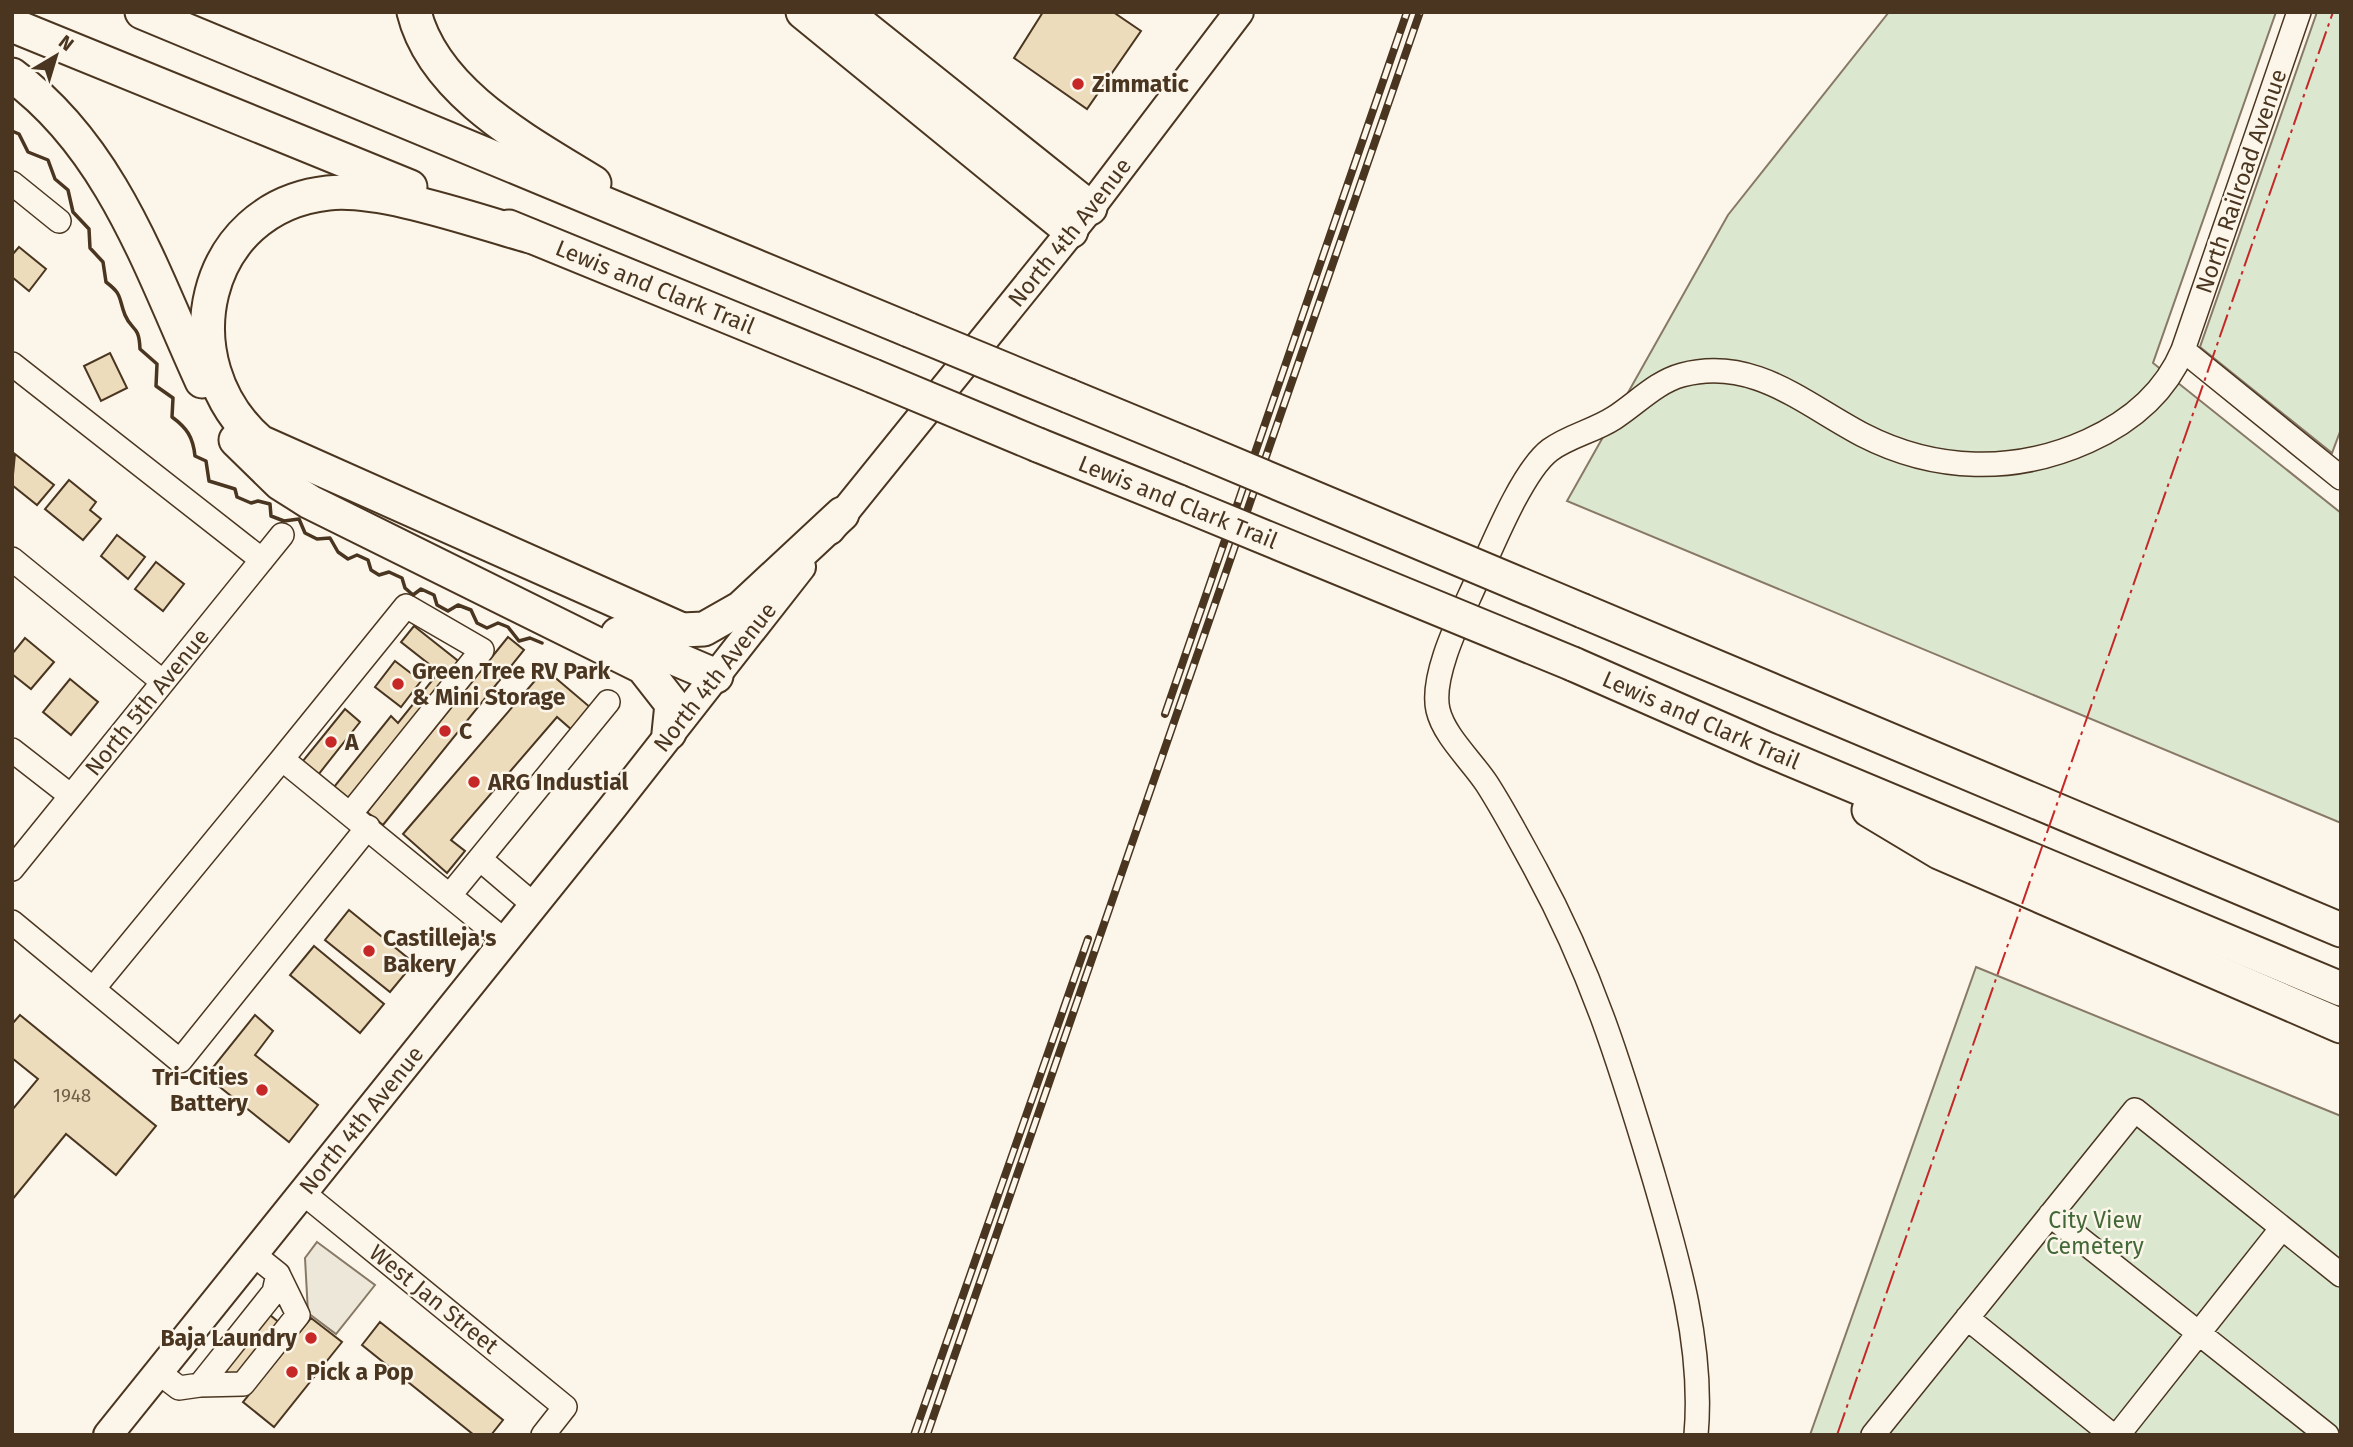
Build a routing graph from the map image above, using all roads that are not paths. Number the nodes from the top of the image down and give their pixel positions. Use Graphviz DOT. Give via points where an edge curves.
graph roads {
  1 [pos="142,12"];
  2 [pos="414,12"];
  3 [pos="803,12"];
  4 [pos="845,12"];
  5 [pos="1239,12"];
  6 [pos="2299,12"];
  7 [pos="12,25"];
  8 [pos="12,75"];
  9 [pos="12,183"];
  10 [pos="1080,220"];
  11 [pos="59,221"];
  12 [pos="530,236"];
  13 [pos="682,238"];
  14 [pos="2183,350"];
  15 [pos="12,364"];
  16 [pos="2341,478"];
  17 [pos="310,502"];
  18 [pos="842,514"];
  19 [pos="282,535"];
  20 [pos="12,559"];
  21 [pos="262,560"];
  22 [pos="682,630"];
  23 [pos="716,676"];
  24 [pos="163,682"];
  25 [pos="608,702"];
  26 [pos="669,733"];
  27 [pos="1764,748"];
  28 [pos="12,750"];
  29 [pos="282,758"];
  30 [pos="71,796"];
  31 [pos="2056,812"];
  32 [pos="359,820"];
  33 [pos="480,859"];
  34 [pos="12,869"];
  35 [pos="450,895"];
  36 [pos="534,905"];
  37 [pos="2341,913"];
  38 [pos="12,922"];
  39 [pos="2341,930"];
  40 [pos="505,941"];
  41 [pos="93,989"];
  42 [pos="2341,989"];
  43 [pos="2341,1026"];
  44 [pos="302,1192"];
  45 [pos="2050,1215"];
  46 [pos="2282,1228"];
  47 [pos="253,1254"];
  48 [pos="278,1274"];
  49 [pos="2341,1275"];
  50 [pos="1967,1318"];
  51 [pos="252,1320"];
  52 [pos="293,1320"];
  53 [pos="2199,1333"];
  54 [pos="277,1340"];
  55 [pos="233,1342"];
  56 [pos="259,1363"];
  57 [pos="215,1365"];
  58 [pos="158,1373"];
  59 [pos="200,1385"];
  60 [pos="108,1435"];
  61 [pos="543,1435"];
  62 [pos="1696,1435"];
  63 [pos="1873,1435"];
  64 [pos="2112,1435"];
  65 [pos="2118,1435"];
  66 [pos="2327,1435"];
  1 -- 13 [label="highway"];
  2 -- 13 [label="highway" via="427,48 454,84 530,143"];
  3 -- 10 [label="highway"];
  4 -- 10 [label="highway"];
  5 -- 10 [label="main road, North 4th Avenue"];
  6 -- 14 [label="street, North Railroad Avenue"];
  7 -- 12 [label="highway, Lewis and Clark Trail"];
  8 -- 17 [label="highway" via="65,121 105,175 231,435 280,483"];
  9 -- 11 [label="street"];
  10 -- 18 [label="main road, North 4th Avenue"];
  12 -- 22 [label="highway" via="372,194 327,193 284,206 247,232 212,289 206,333 214,378 235,417 260,442"];
  12 -- 27 [label="highway, Lewis and Clark Trail, bridge" via="1573,664"];
  13 -- 31 [label="highway, bridge" via="1190,446"];
  14 -- 16 [label="street"];
  14 -- 62 [label="street, North Railroad Avenue" via="2152,398 2114,428 2068,450 1989,465 1942,462 1899,451 1754,375 1719,370 1685,374 1661,384 1599,428 1545,454 1526,481 1487,559 1441,671 1438,713 1526,851 1574,944 1606,1021 1684,1288 1695,1360"];
  15 -- 21 [label="street"];
  17 -- 23 [label="highway"];
  17 -- 26 [label="highway" via="643,667 672,704"];
  18 -- 22 [label="highway" via="741,608 704,629"];
  18 -- 23 [label="main road, North 4th Avenue"];
  19 -- 21 [label="street, North 5th Avenue"];
  20 -- 24 [label="street"];
  21 -- 24 [label="street, North 5th Avenue"];
  22 -- 23 [label="highway"];
  23 -- 26 [label="main road, North 4th Avenue"];
  24 -- 30 [label="street, North 5th Avenue"];
  25 -- 33 [label="street"];
  26 -- 36 [label="main road, North 4th Avenue"];
  27 -- 42 [label="highway, Lewis and Clark Trail"];
  27 -- 43 [label="highway" via="1939,852"];
  28 -- 30 [label="street"];
  29 -- 32 [label="street"];
  29 -- 32 [label="street" via="406,606 482,650"];
  29 -- 41 [label="street"];
  30 -- 34 [label="street, North 5th Avenue"];
  31 -- 37 [label="highway"];
  31 -- 39 [label="highway"];
  32 -- 35 [label="street"];
  32 -- 41 [label="street" via="180,1061"];
  33 -- 35 [label="street"];
  33 -- 36 [label="street"];
  35 -- 40 [label="street"];
  36 -- 40 [label="main road, North 4th Avenue"];
  38 -- 41 [label="street"];
  40 -- 44 [label="main road, North 4th Avenue"];
  44 -- 47 [label="main road, North 4th Avenue"];
  44 -- 61 [label="street, West Jan Street" via="565,1407"];
  45 -- 46 [label="street" via="2135,1110"];
  45 -- 50 [label="street"];
  45 -- 53 [label="street"];
  46 -- 49 [label="street"];
  46 -- 53 [label="street"];
  47 -- 48 [label="street"];
  47 -- 58 [label="main road, North 4th Avenue"];
  48 -- 51 [label="street" via="274,1292"];
  48 -- 52 [label="street" via="298,1315"];
  50 -- 63 [label="street"];
  50 -- 64 [label="street"];
  51 -- 52 [label="street"];
  51 -- 55 [label="street"];
  52 -- 54 [label="street"];
  53 -- 65 [label="street"];
  53 -- 66 [label="street"];
  54 -- 55 [label="street"];
  54 -- 56 [label="street"];
  55 -- 57 [label="street"];
  56 -- 57 [label="street"];
  56 -- 59 [label="street" via="243,1384"];
  57 -- 59 [label="street"];
  58 -- 59 [label="street" via="179,1388"];
  58 -- 60 [label="main road, North 4th Avenue"];
}
